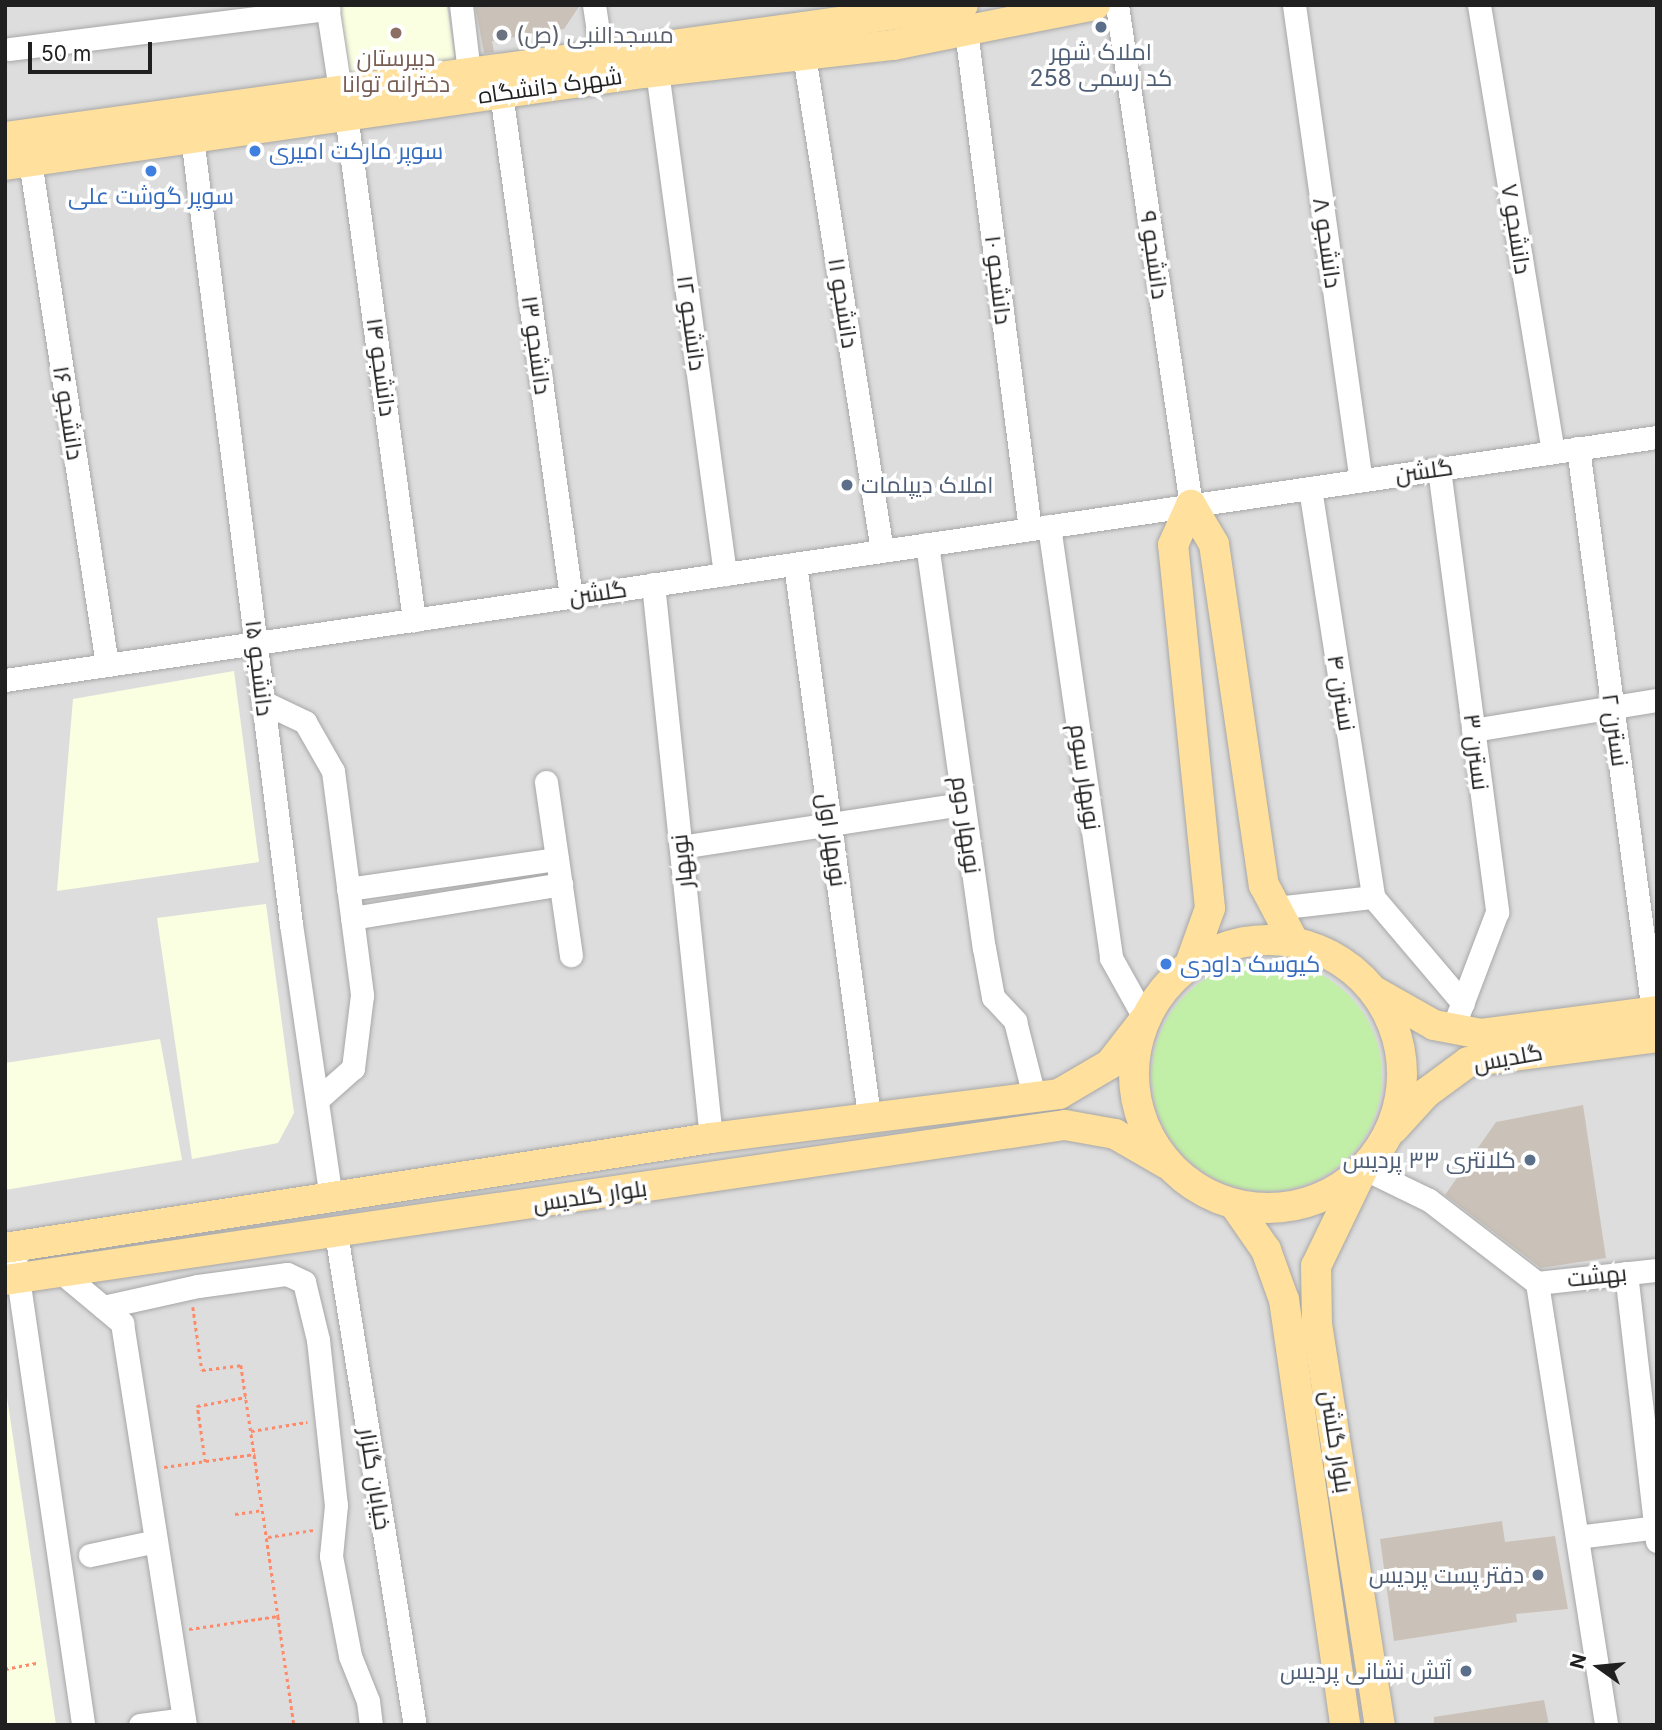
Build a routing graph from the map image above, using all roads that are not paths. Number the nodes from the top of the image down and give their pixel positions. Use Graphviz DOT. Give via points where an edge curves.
graph roads {
  1 [pos="461,5"];
  2 [pos="594,5"];
  3 [pos="1095,5"];
  4 [pos="1117,5"];
  5 [pos="1294,5"];
  6 [pos="1479,5"];
  7 [pos="328,7"];
  8 [pos="965,18"];
  9 [pos="10,49"];
  10 [pos="804,55"];
  11 [pos="603,66"];
  12 [pos="657,71"];
  13 [pos="469,72"];
  14 [pos="501,93"];
  15 [pos="343,102"];
  16 [pos="5,137"];
  17 [pos="192,137"];
  18 [pos="18,163"];
  19 [pos="1656,440"];
  20 [pos="1578,448"];
  21 [pos="1553,452"];
  22 [pos="1439,469"];
  23 [pos="1361,480"];
  24 [pos="1310,488"];
  25 [pos="1191,505"];
  26 [pos="1040,528"];
  27 [pos="928,544"];
  28 [pos="882,551"];
  29 [pos="795,564"];
  30 [pos="725,574"];
  31 [pos="653,584"];
  32 [pos="571,597"];
  33 [pos="414,620"];
  34 [pos="256,643"];
  35 [pos="107,665"];
  36 [pos="5,680"];
  37 [pos="1657,700"];
  38 [pos="263,702"];
  39 [pos="1611,708"];
  40 [pos="1473,730"];
  41 [pos="546,782"];
  42 [pos="963,804"];
  43 [pos="830,824"];
  44 [pos="681,847"];
  45 [pos="557,859"];
  46 [pos="561,884"];
  47 [pos="348,889"];
  48 [pos="1373,897"];
  49 [pos="1276,908"];
  50 [pos="352,918"];
  51 [pos="1294,942"];
  52 [pos="571,955"];
  53 [pos="1190,964"];
  54 [pos="1374,992"];
  55 [pos="1458,1016"];
  56 [pos="1145,1019"];
  57 [pos="1656,1020"];
  58 [pos="1034,1096"];
  59 [pos="317,1100"];
  60 [pos="869,1116"];
  61 [pos="1386,1137"];
  62 [pos="711,1139"];
  63 [pos="681,1143"];
  64 [pos="1167,1164"];
  65 [pos="1363,1168"];
  66 [pos="684,1182"];
  67 [pos="331,1197"];
  68 [pos="1234,1204"];
  69 [pos="335,1233"];
  70 [pos="9,1247"];
  71 [pos="1657,1270"];
  72 [pos="61,1272"];
  73 [pos="1626,1273"];
  74 [pos="12,1279"];
  75 [pos="1537,1283"];
  76 [pos="103,1307"];
  77 [pos="1656,1531"];
  78 [pos="1577,1537"];
  79 [pos="156,1541"];
  80 [pos="90,1555"];
  81 [pos="1378,1712"];
  82 [pos="1343,1715"];
  83 [pos="185,1722"];
  84 [pos="83,1725"];
  85 [pos="140,1725"];
  86 [pos="371,1725"];
  87 [pos="415,1725"];
  88 [pos="1606,1725"];
  1 -- 13 [label="street"];
  2 -- 11 [label="street"];
  3 -- 8 [label="main road, شهرک دانشگاه"];
  4 -- 25 [label="street, دانشجو ۹"];
  5 -- 23 [label="street, دانشجو ۸"];
  6 -- 21 [label="street, دانشجو ۷"];
  7 -- 9 [label="street"];
  7 -- 15 [label="street, دانشجو ۱۴"];
  8 -- 10 [label="main road, شهرک دانشگاه"];
  8 -- 11 [label="main road, شهرک دانشگاه"];
  8 -- 26 [label="street, دانشجو ۱۰"];
  10 -- 12 [label="main road, شهرک دانشگاه"];
  10 -- 28 [label="street, دانشجو ۱۱"];
  11 -- 12 [label="main road, شهرک دانشگاه"];
  11 -- 13 [label="main road, شهرک دانشگاه"];
  11 -- 14 [label="main road, شهرک دانشگاه"];
  12 -- 30 [label="street, دانشجو ۱۲"];
  13 -- 15 [label="main road, شهرک دانشگاه"];
  14 -- 15 [label="main road, شهرک دانشگاه"];
  14 -- 32 [label="street, دانشجو ۱۳"];
  15 -- 16 [label="main road, شهرک دانشگاه"];
  15 -- 17 [label="main road, شهرک دانشگاه"];
  15 -- 33 [label="street, دانشجو ۱۴"];
  17 -- 18 [label="main road, شهرک دانشگاه"];
  17 -- 34 [label="street, دانشجو ۱۵"];
  18 -- 35 [label="street, دانشجو ۱۶"];
  19 -- 20 [label="street, گلشن"];
  20 -- 21 [label="street, گلشن"];
  20 -- 39 [label="street, نسترن ۲"];
  21 -- 22 [label="street, گلشن"];
  22 -- 23 [label="street, گلشن"];
  22 -- 40 [label="street, نسترن ۳"];
  23 -- 24 [label="street, گلشن"];
  24 -- 25 [label="street, گلشن"];
  24 -- 48 [label="street, نسترن ۴"];
  25 -- 26 [label="street, گلشن"];
  25 -- 49 [label="main road" via="1214,544 1264,885"];
  25 -- 53 [label="main road" via="1173,545 1210,908"];
  26 -- 27 [label="street, گلشن"];
  26 -- 56 [label="street, نوبهار سوم" via="1111,958"];
  27 -- 28 [label="street, گلشن"];
  27 -- 42 [label="street, نوبهار دوم"];
  28 -- 29 [label="street, گلشن"];
  29 -- 30 [label="street, گلشن"];
  29 -- 43 [label="street, نوبهار اول"];
  30 -- 31 [label="street, گلشن"];
  31 -- 32 [label="street, گلشن"];
  31 -- 44 [label="street, نوبهار"];
  32 -- 33 [label="street, گلشن"];
  33 -- 34 [label="street, گلشن"];
  34 -- 35 [label="street, گلشن"];
  34 -- 38 [label="street, دانشجو ۱۵"];
  35 -- 36 [label="street, گلشن"];
  37 -- 39 [label="street"];
  38 -- 47 [label="street" via="306,722 333,771"];
  38 -- 59 [label="street, دانشجو ۱۵"];
  39 -- 40 [label="street"];
  39 -- 57 [label="street, نسترن ۲"];
  40 -- 55 [label="street, نسترن ۳" via="1497,912"];
  41 -- 45 [label="street"];
  42 -- 43 [label="street"];
  42 -- 58 [label="street, نوبهار دوم" via="993,997 1015,1021"];
  43 -- 44 [label="street"];
  43 -- 60 [label="street, نوبهار اول"];
  44 -- 62 [label="street, نوبهار"];
  45 -- 46 [label="street"];
  45 -- 47 [label="street"];
  46 -- 50 [label="street"];
  46 -- 52 [label="street"];
  47 -- 50 [label="street"];
  48 -- 49 [label="street"];
  48 -- 55 [label="street"];
  49 -- 51 [label="main road"];
  50 -- 59 [label="street" via="362,995 353,1068"];
  51 -- 53 [label="main road" via="1258,939 1234,944"];
  51 -- 54 [label="main road" via="1325,952 1352,968"];
  53 -- 56 [label="main road" via="1164,989"];
  54 -- 55 [label="main road, گلدیس" via="1434,1025"];
  54 -- 61 [label="main road" via="1393,1025 1402,1062 1399,1101"];
  55 -- 57 [label="main road, گلدیس" via="1481,1034"];
  56 -- 58 [label="main road, بلوار گلدیس" via="1110,1064 1059,1094"];
  56 -- 64 [label="main road" via="1135,1056 1135,1095 1146,1132"];
  57 -- 61 [label="main road, گلدیس" via="1468,1062 1426,1093"];
  58 -- 60 [label="main road, بلوار گلدیس"];
  59 -- 67 [label="street, دانشجو ۱۵"];
  60 -- 62 [label="main road, بلوار گلدیس"];
  61 -- 65 [label="main road"];
  62 -- 63 [label="main road, بلوار گلدیس"];
  63 -- 66 [label="main road"];
  63 -- 67 [label="main road, بلوار گلدیس"];
  64 -- 66 [label="main road, بلوار گلدیس" via="1115,1135 1065,1125"];
  64 -- 68 [label="main road" via="1198,1189"];
  65 -- 68 [label="main road" via="1336,1190 1303,1204 1269,1209"];
  65 -- 75 [label="street" via="1429,1200"];
  65 -- 81 [label="main road, بلوار گلشن" via="1316,1266 1317,1312"];
  66 -- 69 [label="main road, بلوار گلدیس"];
  67 -- 69 [label="main road"];
  67 -- 70 [label="main road, بلوار گلدیس"];
  68 -- 82 [label="main road, بلوار گلشن" via="1266,1250 1284,1300"];
  69 -- 72 [label="main road, بلوار گلدیس"];
  69 -- 87 [label="street, خیابان گلزار"];
  70 -- 74 [label="street"];
  71 -- 73 [label="street, بهشت"];
  72 -- 74 [label="main road, بلوار گلدیس"];
  72 -- 76 [label="street"];
  73 -- 75 [label="street, بهشت"];
  73 -- 77 [label="street"];
  74 -- 84 [label="street"];
  75 -- 78 [label="street"];
  76 -- 79 [label="street" via="122,1323"];
  76 -- 86 [label="street" via="191,1287 287,1274 304,1282 318,1340 337,1505 331,1556 350,1656 368,1701"];
  77 -- 78 [label="street"];
  78 -- 88 [label="street"];
  79 -- 80 [label="street"];
  79 -- 83 [label="street"];
  81 -- 82 [label="main road"];
  83 -- 85 [label="street"];
}
